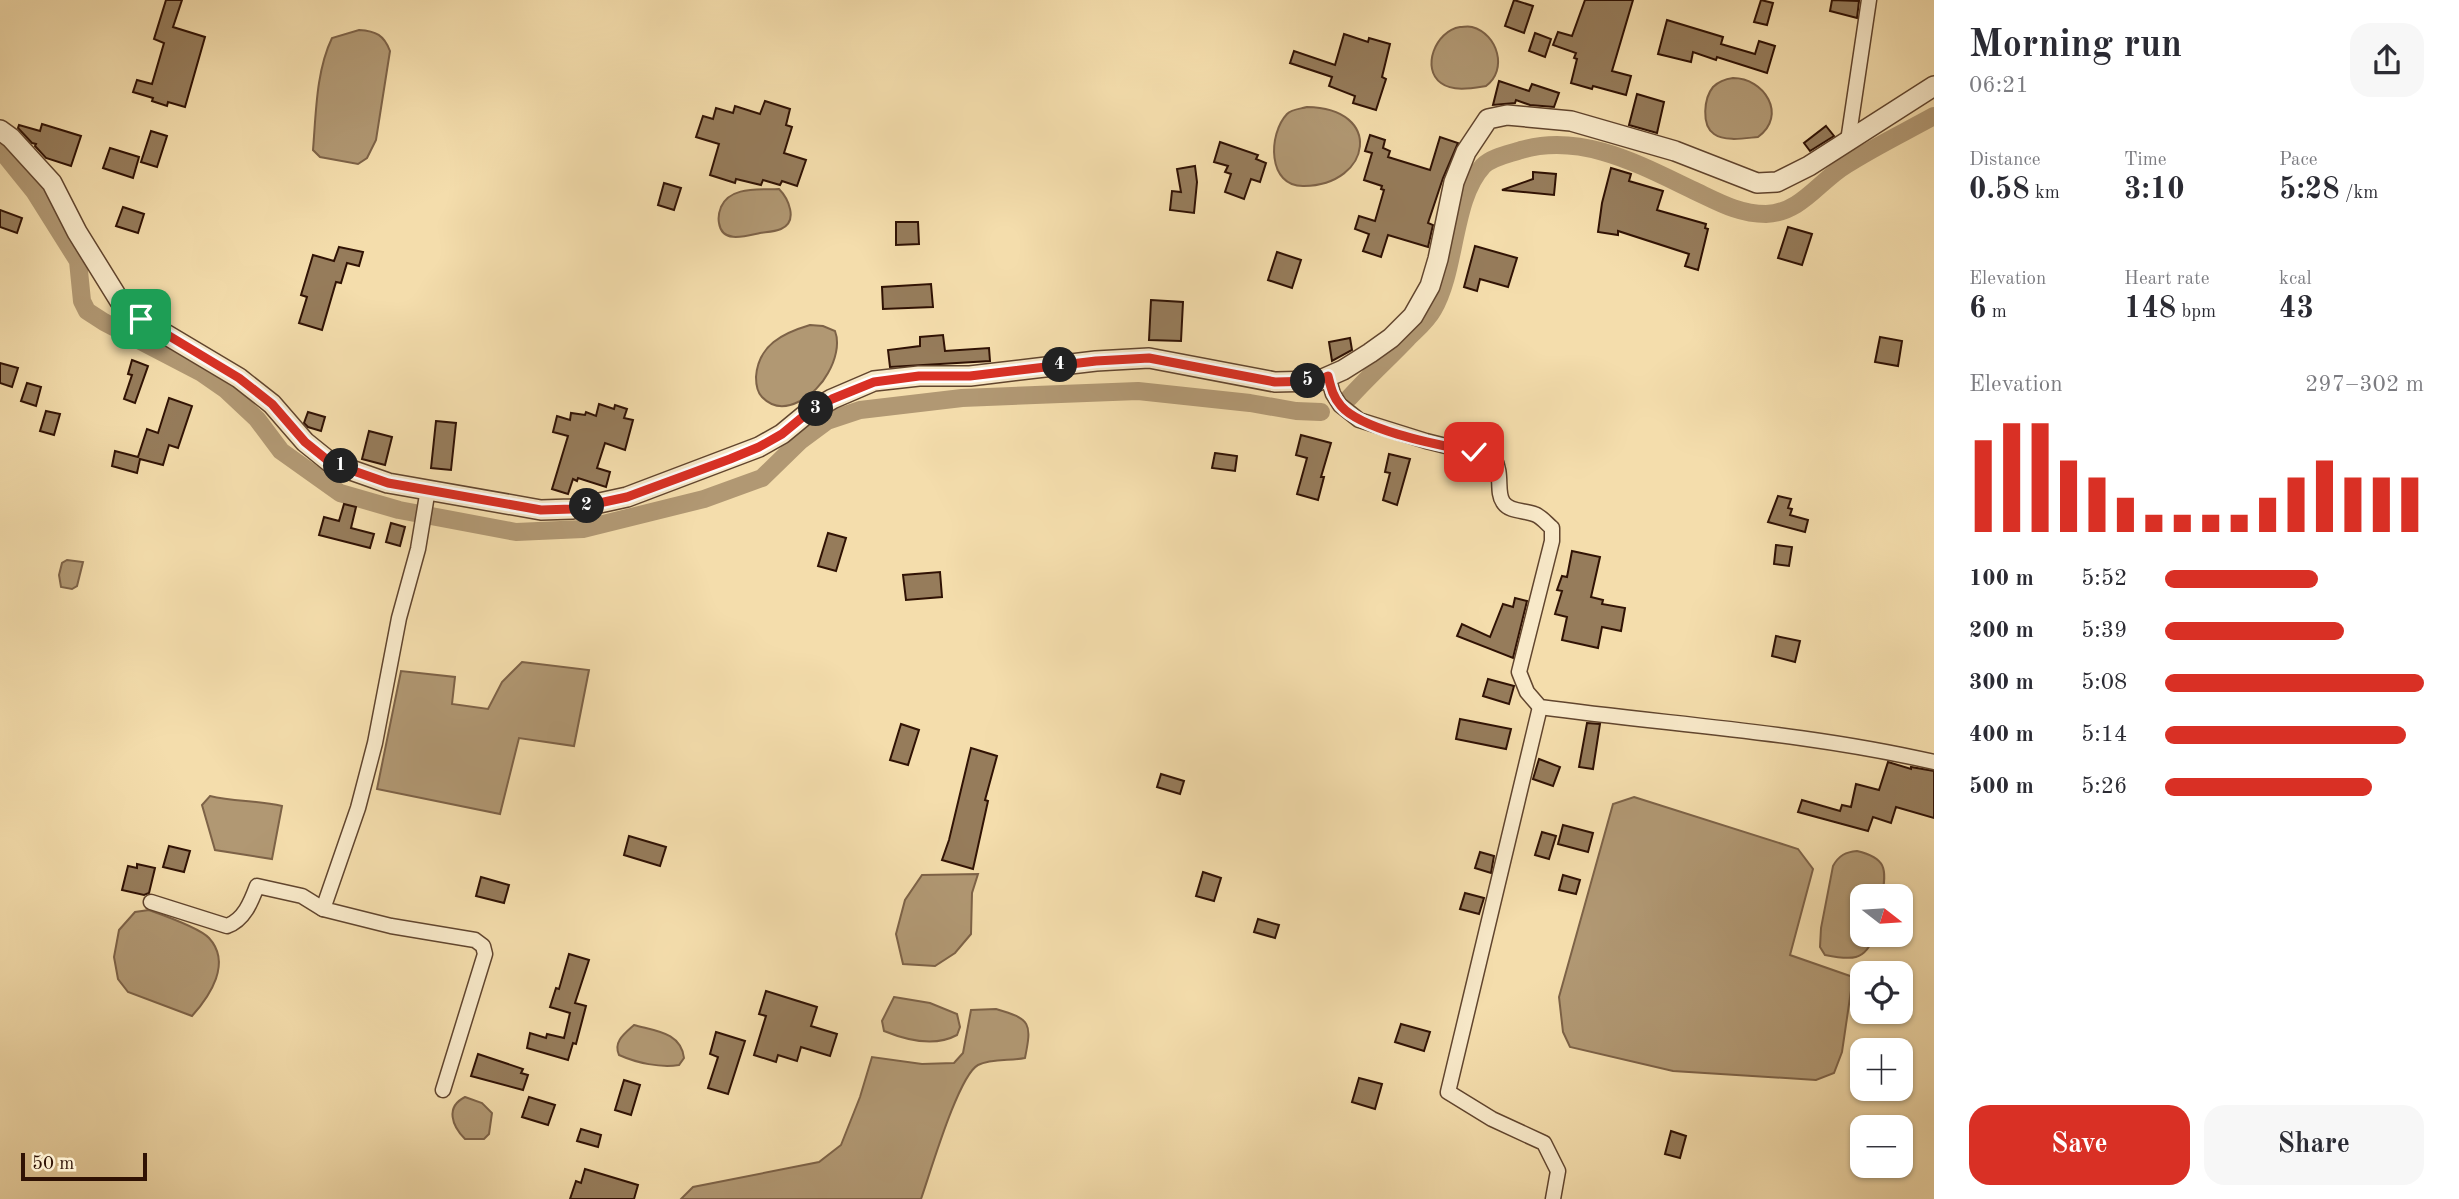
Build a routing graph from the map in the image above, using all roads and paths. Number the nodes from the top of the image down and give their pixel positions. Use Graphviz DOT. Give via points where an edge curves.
graph roads {
  1 [pos="1869,0"];
  2 [pos="1934,86"];
  3 [pos="0,130"];
  4 [pos="1848,141"];
  5 [pos="1328,376"];
  6 [pos="428,489"];
  7 [pos="1541,707"];
  8 [pos="1934,762"];
  9 [pos="151,902"];
  10 [pos="323,909"];
  11 [pos="443,1090"];
  12 [pos="1553,1199"];
  1 -- 4 [label="street"];
  2 -- 4 [label="street"];
  3 -- 6 [label="street" via="52,183 77,232 130,313 239,378 331,463 388,483"];
  4 -- 5 [label="street" via="1777,182 1757,183 1675,151 1571,121 1507,115 1488,119 1466,152 1454,182 1430,286 1413,316 1370,353"];
  5 -- 6 [label="street" via="1318,381 1275,382 1149,358 970,376 919,376 874,382 832,399 759,447 627,497 572,509 541,510"];
  5 -- 7 [label="street" via="1332,394 1359,420 1494,458 1505,505 1537,514 1552,528 1519,672 1527,692"];
  6 -- 10 [label="street" via="375,743"];
  7 -- 8 [label="street" via="1732,728"];
  7 -- 12 [label="street" via="1448,1092 1544,1143 1558,1171"];
  9 -- 10 [label="street" via="227,926 245,912 257,886 302,895"];
  10 -- 11 [label="street" via="475,940 483,946 485,954"];
}
